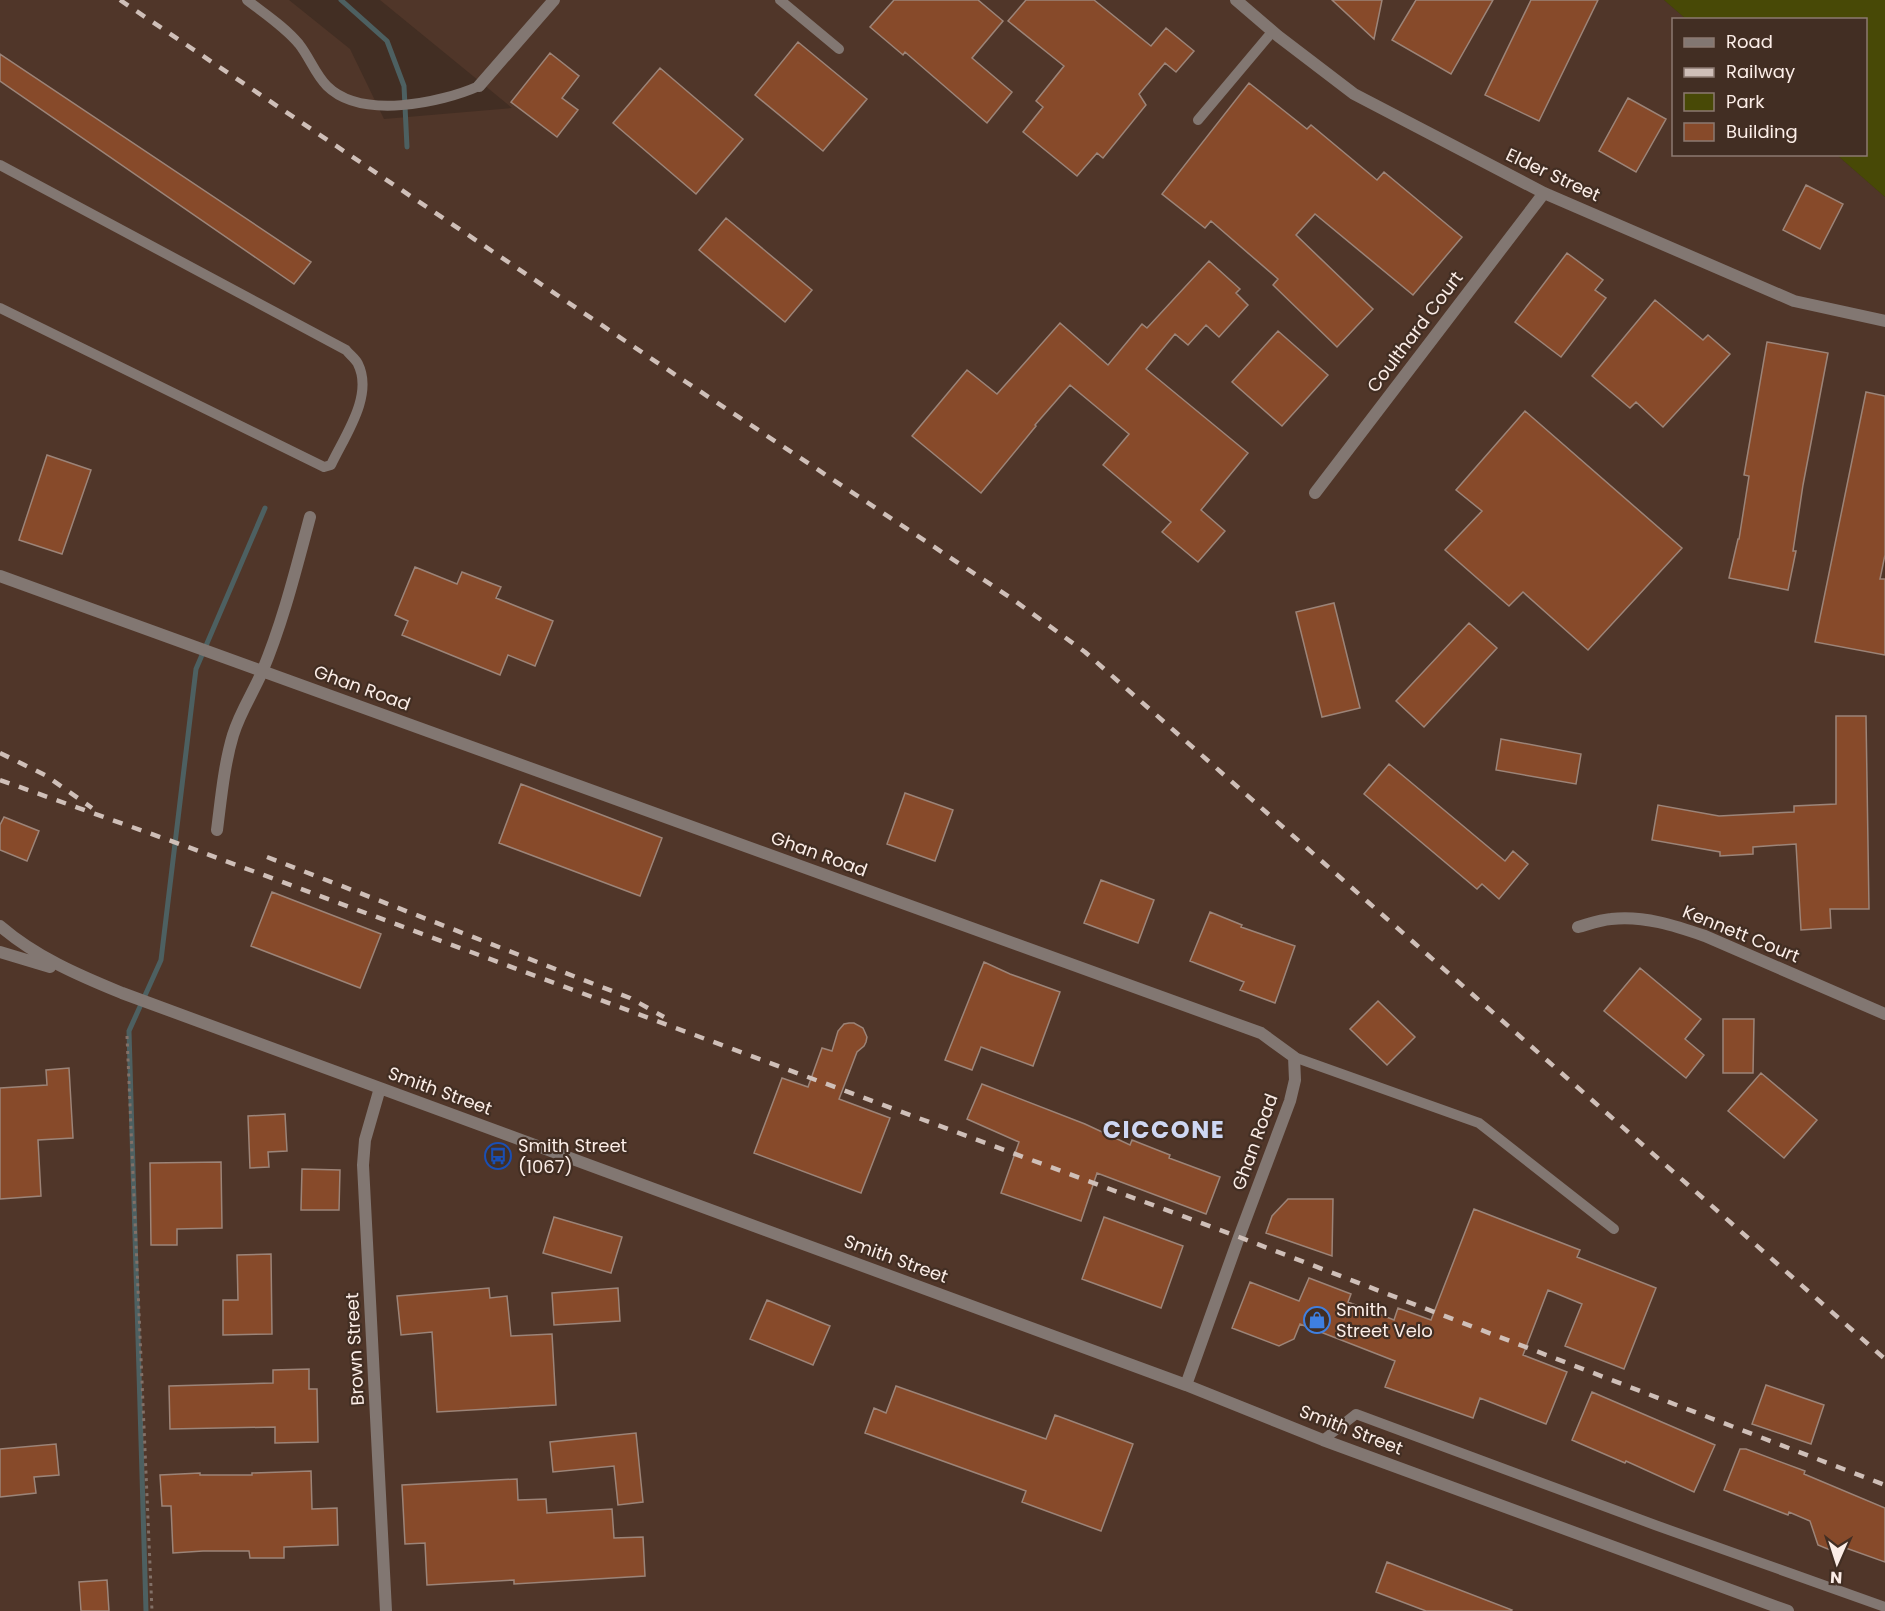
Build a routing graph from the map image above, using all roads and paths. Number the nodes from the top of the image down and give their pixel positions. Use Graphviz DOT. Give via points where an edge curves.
graph roads {
  1 [pos="247,0"];
  2 [pos="554,0"];
  3 [pos="780,0"];
  4 [pos="1236,0"];
  5 [pos="1272,32"];
  6 [pos="839,49"];
  7 [pos="479,86"];
  8 [pos="1198,120"];
  9 [pos="0,165"];
  10 [pos="1544,193"];
  11 [pos="0,308"];
  12 [pos="1885,321"];
  13 [pos="1315,493"];
  14 [pos="310,517"];
  15 [pos="0,576"];
  16 [pos="262,671"];
  17 [pos="217,830"];
  18 [pos="0,926"];
  19 [pos="1578,927"];
  20 [pos="0,952"];
  21 [pos="89,979"];
  22 [pos="1885,1014"];
  23 [pos="128,1036"];
  24 [pos="1294,1058"];
  25 [pos="380,1088"];
  26 [pos="1614,1229"];
  27 [pos="1186,1385"];
  28 [pos="1323,1440"];
  29 [pos="1885,1607"];
  30 [pos="152,1611"];
  31 [pos="386,1611"];
  32 [pos="1788,1611"];
  1 -- 7 [label="lane" via="298,43 326,86 338,95 378,105 415,103 436,101"];
  2 -- 7 [label="street"];
  3 -- 6 [label="lane"];
  4 -- 5 [label="street, Elder Street"];
  5 -- 8 [label="lane"];
  5 -- 10 [label="street, Elder Street" via="1354,94"];
  9 -- 11 [label="lane" via="346,350 358,363 362,375 360,405 331,465 324,466"];
  10 -- 12 [label="street, Elder Street" via="1794,301"];
  10 -- 13 [label="street, Coulthard Court"];
  14 -- 16 [label="street"];
  15 -- 16 [label="street, Ghan Road"];
  16 -- 17 [label="street" via="228,754"];
  16 -- 24 [label="street, Ghan Road" via="1250,1029"];
  18 -- 21 [label="street, Smith Street" via="33,951"];
  19 -- 22 [label="street, Kennett Court" via="1612,918 1682,928"];
  20 -- 21 [label="street"];
  21 -- 25 [label="street, Smith Street"];
  23 -- 30 [label="path"];
  24 -- 26 [label="lane" via="1479,1124"];
  24 -- 27 [label="street, Ghan Road" via="1295,1080 1290,1101"];
  25 -- 27 [label="street, Smith Street"];
  25 -- 31 [label="street, Brown Street" via="365,1140 363,1165"];
  27 -- 28 [label="street, Smith Street"];
  28 -- 29 [label="lane" via="1356,1414"];
  28 -- 32 [label="street, Smith Street"];
}
